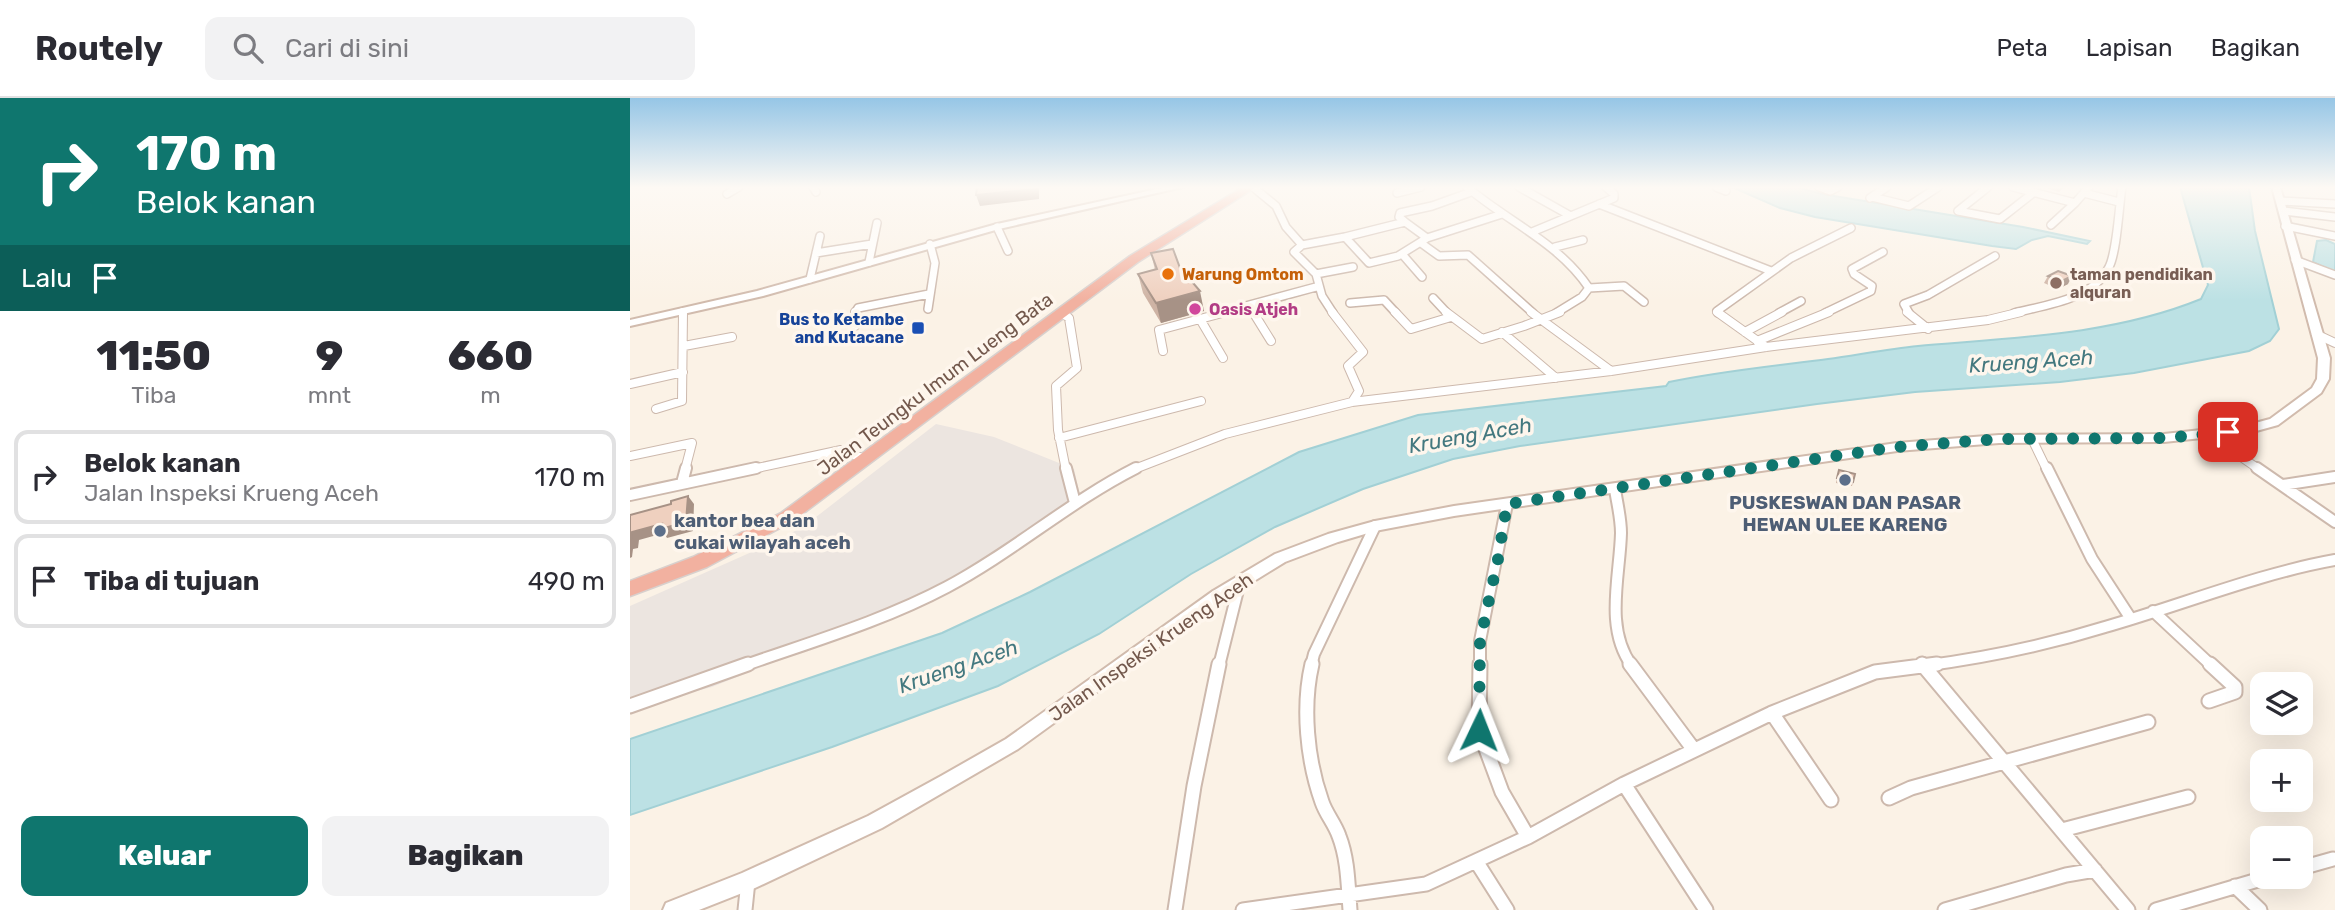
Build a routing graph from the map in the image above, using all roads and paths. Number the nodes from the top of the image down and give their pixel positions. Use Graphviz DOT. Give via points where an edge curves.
graph roads {
  1 [pos="877,225"];
  2 [pos="1007,225"];
  3 [pos="1181,225"];
  4 [pos="1186,225"];
  5 [pos="1285,225"];
  6 [pos="1391,225"];
  7 [pos="1408,225"];
  8 [pos="1469,225"];
  9 [pos="1520,225"];
  10 [pos="1547,225"];
  11 [pos="1653,225"];
  12 [pos="2116,225"];
  13 [pos="2286,225"];
  14 [pos="2313,225"];
  15 [pos="997,227"];
  16 [pos="1851,228"];
  17 [pos="1532,232"];
  18 [pos="1344,235"];
  19 [pos="820,236"];
  20 [pos="2333,236"];
  21 [pos="1424,240"];
  22 [pos="1583,240"];
  23 [pos="872,244"];
  24 [pos="930,244"];
  25 [pos="1302,245"];
  26 [pos="1150,246"];
  27 [pos="1555,247"];
  28 [pos="1008,251"];
  29 [pos="816,253"];
  30 [pos="1882,253"];
  31 [pos="1402,254"];
  32 [pos="1996,256"];
  33 [pos="2295,260"];
  34 [pos="869,262"];
  35 [pos="1369,263"];
  36 [pos="1353,267"];
  37 [pos="1771,271"];
  38 [pos="1316,274"];
  39 [pos="2335,275"];
  40 [pos="1356,276"];
  41 [pos="1422,277"];
  42 [pos="810,279"];
  43 [pos="1316,287"];
  44 [pos="1589,288"];
  45 [pos="929,294"];
  46 [pos="1433,298"];
  47 [pos="1801,301"];
  48 [pos="1644,302"];
  49 [pos="1350,303"];
  50 [pos="1250,306"];
  51 [pos="928,309"];
  52 [pos="684,311"];
  53 [pos="1062,313"];
  54 [pos="1451,317"];
  55 [pos="1200,318"];
  56 [pos="1539,319"];
  57 [pos="630,323"];
  58 [pos="855,326"];
  59 [pos="1928,329"];
  60 [pos="1502,332"];
  61 [pos="1745,332"];
  62 [pos="2316,334"];
  63 [pos="732,337"];
  64 [pos="1271,341"];
  65 [pos="1757,341"];
  66 [pos="2335,343"];
  67 [pos="684,346"];
  68 [pos="1766,347"];
  69 [pos="1163,351"];
  70 [pos="1223,358"];
  71 [pos="1611,371"];
  72 [pos="683,372"];
  73 [pos="1556,378"];
  74 [pos="630,384"];
  75 [pos="1201,401"];
  76 [pos="1352,402"];
  77 [pos="656,409"];
  78 [pos="2208,434"];
  79 [pos="1059,438"];
  80 [pos="2032,439"];
  81 [pos="630,456"];
  82 [pos="860,456"];
  83 [pos="2335,477"];
  84 [pos="682,483"];
  85 [pos="2283,485"];
  86 [pos="1615,489"];
  87 [pos="630,495"];
  88 [pos="1075,503"];
  89 [pos="1507,504"];
  90 [pos="2335,522"];
  91 [pos="1375,526"];
  92 [pos="2335,560"];
  93 [pos="630,577"];
  94 [pos="1240,582"];
  95 [pos="630,589"];
  96 [pos="2153,611"];
  97 [pos="2131,619"];
  98 [pos="1923,664"];
  99 [pos="2209,701"];
  100 [pos="630,706"];
  101 [pos="1772,713"];
  102 [pos="2148,722"];
  103 [pos="1694,750"];
  104 [pos="2005,764"];
  105 [pos="1624,784"];
  106 [pos="2188,797"];
  107 [pos="1889,798"];
  108 [pos="1831,800"];
  109 [pos="2062,830"];
  110 [pos="1528,837"];
  111 [pos="2333,859"];
  112 [pos="1476,861"];
  113 [pos="2313,865"];
  114 [pos="2095,870"];
  115 [pos="748,881"];
  116 [pos="2250,882"];
  117 [pos="2235,886"];
  118 [pos="1350,903"];
  119 [pos="673,910"];
  120 [pos="745,910"];
  121 [pos="1175,910"];
  122 [pos="1243,910"];
  123 [pos="1507,910"];
  124 [pos="1706,910"];
  125 [pos="1945,910"];
  126 [pos="2127,910"];
  127 [pos="2156,910"];
  128 [pos="2260,910"];
  1 -- 23 [label="street"];
  2 -- 15 [label="street"];
  3 -- 26 [label="highway, Jalan Teungku Imum Lueng Bata"];
  4 -- 26 [label="highway, Jalan Teungku Imum Lueng Bata"];
  5 -- 25 [label="street"];
  6 -- 18 [label="street"];
  7 -- 21 [label="street"];
  8 -- 21 [label="street"];
  9 -- 17 [label="street"];
  10 -- 17 [label="street"];
  11 -- 37 [label="street"];
  12 -- 59 [label="street" via="2110,267 2087,290 2006,317"];
  13 -- 33 [label="street, Jalan Inspeksi Krueng Aceh"];
  14 -- 20 [label="street"];
  15 -- 24 [label="street"];
  15 -- 28 [label="street"];
  16 -- 37 [label="street"];
  17 -- 27 [label="street"];
  18 -- 25 [label="street"];
  18 -- 35 [label="street"];
  19 -- 29 [label="street"];
  21 -- 31 [label="street"];
  21 -- 56 [label="street" via="1439,256 1468,255"];
  22 -- 27 [label="street"];
  23 -- 29 [label="street"];
  23 -- 34 [label="street"];
  24 -- 34 [label="street"];
  24 -- 45 [label="street" via="935,263"];
  25 -- 38 [label="street" via="1294,252"];
  26 -- 53 [label="highway, Jalan Teungku Imum Lueng Bata"];
  26 -- 82 [label="highway, Jalan Teungku Imum Lueng Bata"];
  27 -- 44 [label="street"];
  29 -- 42 [label="street"];
  30 -- 65 [label="street" via="1852,269 1872,286 1871,291"];
  31 -- 35 [label="street"];
  31 -- 41 [label="street"];
  32 -- 59 [label="street" via="1904,304"];
  33 -- 39 [label="street"];
  33 -- 62 [label="street, Jalan Inspeksi Krueng Aceh"];
  34 -- 42 [label="street"];
  35 -- 36 [label="street"];
  36 -- 38 [label="street"];
  36 -- 40 [label="street"];
  37 -- 61 [label="street" via="1717,311"];
  38 -- 43 [label="street"];
  42 -- 52 [label="street"];
  43 -- 50 [label="street"];
  43 -- 76 [label="street" via="1363,352 1348,366 1359,391"];
  44 -- 48 [label="street" via="1624,286"];
  44 -- 56 [label="street" via="1566,309"];
  45 -- 51 [label="street"];
  45 -- 58 [label="street" via="858,308"];
  46 -- 54 [label="street"];
  47 -- 61 [label="street"];
  49 -- 54 [label="street" via="1384,300 1411,329"];
  50 -- 55 [label="street"];
  50 -- 64 [label="street"];
  52 -- 57 [label="street"];
  52 -- 67 [label="street"];
  53 -- 79 [label="street" via="1069,318 1077,368 1056,386"];
  53 -- 82 [label="highway, Jalan Teungku Imum Lueng Bata"];
  54 -- 60 [label="street" via="1479,339"];
  55 -- 69 [label="street" via="1159,330"];
  55 -- 70 [label="street"];
  56 -- 60 [label="street"];
  56 -- 71 [label="street"];
  59 -- 68 [label="street"];
  60 -- 73 [label="street"];
  61 -- 65 [label="street"];
  62 -- 66 [label="street"];
  62 -- 78 [label="street, Jalan Inspeksi Krueng Aceh" via="2324,358 2323,379 2317,390 2274,422"];
  63 -- 67 [label="street"];
  65 -- 68 [label="street"];
  67 -- 72 [label="street"];
  68 -- 71 [label="street"];
  71 -- 73 [label="street"];
  72 -- 74 [label="street"];
  72 -- 77 [label="street" via="682,401"];
  73 -- 76 [label="street"];
  75 -- 79 [label="street"];
  76 -- 88 [label="street" via="1199,442 1140,466"];
  78 -- 80 [label="street, Jalan Inspeksi Krueng Aceh"];
  78 -- 85 [label="street"];
  79 -- 88 [label="street"];
  80 -- 86 [label="street, Jalan Inspeksi Krueng Aceh" via="1897,447"];
  80 -- 97 [label="street" via="2092,559"];
  81 -- 84 [label="street" via="692,443"];
  82 -- 84 [label="street" via="841,450"];
  82 -- 93 [label="highway, Jalan Teungku Imum Lueng Bata" via="741,533"];
  82 -- 95 [label="highway, Jalan Teungku Imum Lueng Bata" via="799,508 763,531 701,562"];
  83 -- 85 [label="street"];
  84 -- 87 [label="street"];
  85 -- 90 [label="street"];
  86 -- 89 [label="street, Jalan Inspeksi Krueng Aceh"];
  86 -- 103 [label="street" via="1621,529 1617,642"];
  88 -- 100 [label="street" via="944,589 874,619"];
  89 -- 91 [label="street, Jalan Inspeksi Krueng Aceh"];
  89 -- 110 [label="street" via="1480,641 1479,730 1502,792"];
  91 -- 94 [label="street, Jalan Inspeksi Krueng Aceh" via="1280,558"];
  91 -- 118 [label="street" via="1314,654 1307,684 1311,767 1339,835"];
  92 -- 96 [label="street" via="2296,567"];
  94 -- 115 [label="street, Jalan Inspeksi Krueng Aceh" via="1012,744 874,822"];
  94 -- 121 [label="street" via="1186,819"];
  96 -- 97 [label="street"];
  96 -- 99 [label="street" via="2235,687 2235,692"];
  97 -- 98 [label="street" via="1968,660"];
  98 -- 101 [label="street" via="1875,672"];
  98 -- 104 [label="street"];
  101 -- 103 [label="street"];
  101 -- 108 [label="street"];
  102 -- 104 [label="street"];
  103 -- 105 [label="street"];
  104 -- 107 [label="street"];
  104 -- 109 [label="street"];
  105 -- 110 [label="street"];
  105 -- 124 [label="street"];
  106 -- 109 [label="street"];
  109 -- 114 [label="street"];
  110 -- 112 [label="street"];
  111 -- 113 [label="street"];
  112 -- 118 [label="street" via="1426,884"];
  112 -- 123 [label="street"];
  114 -- 125 [label="street"];
  114 -- 126 [label="street"];
  115 -- 119 [label="street, Jalan Inspeksi Krueng Aceh"];
  115 -- 120 [label="street"];
  116 -- 117 [label="street"];
  117 -- 127 [label="street"];
  117 -- 128 [label="street"];
  118 -- 122 [label="street"];
}
